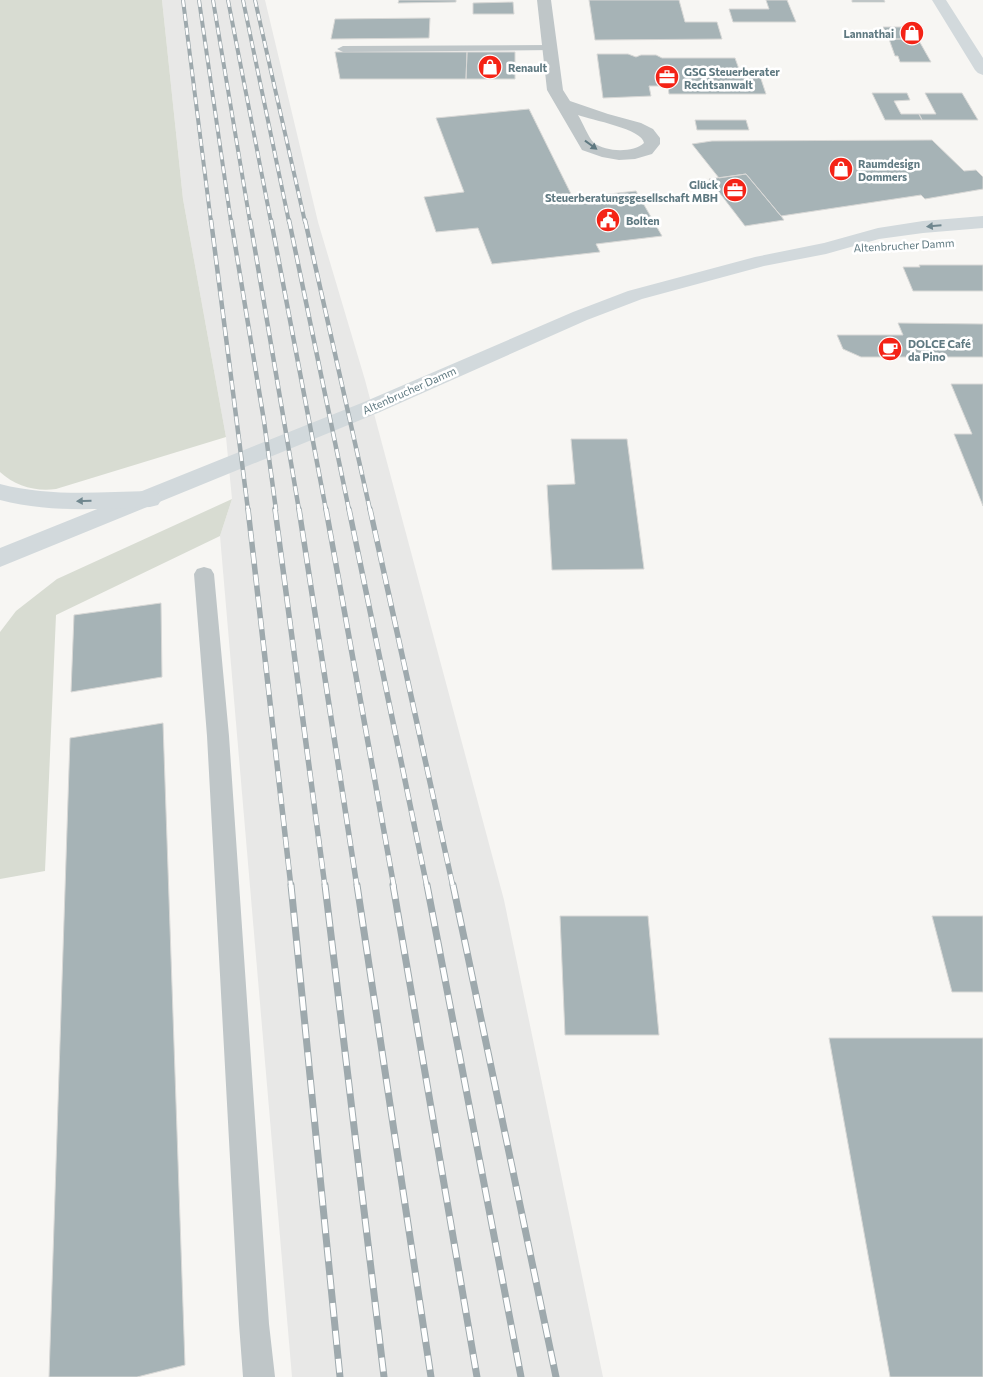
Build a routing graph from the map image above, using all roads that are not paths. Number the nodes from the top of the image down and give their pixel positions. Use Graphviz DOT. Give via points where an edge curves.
graph roads {
  1 [pos="544,0"];
  2 [pos="940,0"];
  3 [pos="550,48"];
  4 [pos="343,49"];
  5 [pos="983,70"];
  6 [pos="565,105"];
  7 [pos="983,222"];
  8 [pos="955,242"];
  9 [pos="826,248"];
  10 [pos="0,492"];
  11 [pos="150,499"];
  12 [pos="0,558"];
  13 [pos="204,574"];
  14 [pos="259,1377"];
  1 -- 3 [label="street"];
  2 -- 5 [label="main road"];
  3 -- 4 [label="lane"];
  3 -- 6 [label="street" via="555,90"];
  6 -- 6 [label="street, one-way" via="588,146 619,155 635,154 652,144 647,132 636,126"];
  7 -- 9 [label="main road, Altenbrucher Damm, one-way" via="922,227"];
  8 -- 9 [label="main road, Altenbrucher Damm"];
  9 -- 11 [label="main road, Altenbrucher Damm" via="762,261 635,295"];
  11 -- 10 [label="main road, one-way" via="63,501 22,499"];
  11 -- 12 [label="main road, Altenbrucher Damm"];
  13 -- 14 [label="lane" via="218,736"];
}
